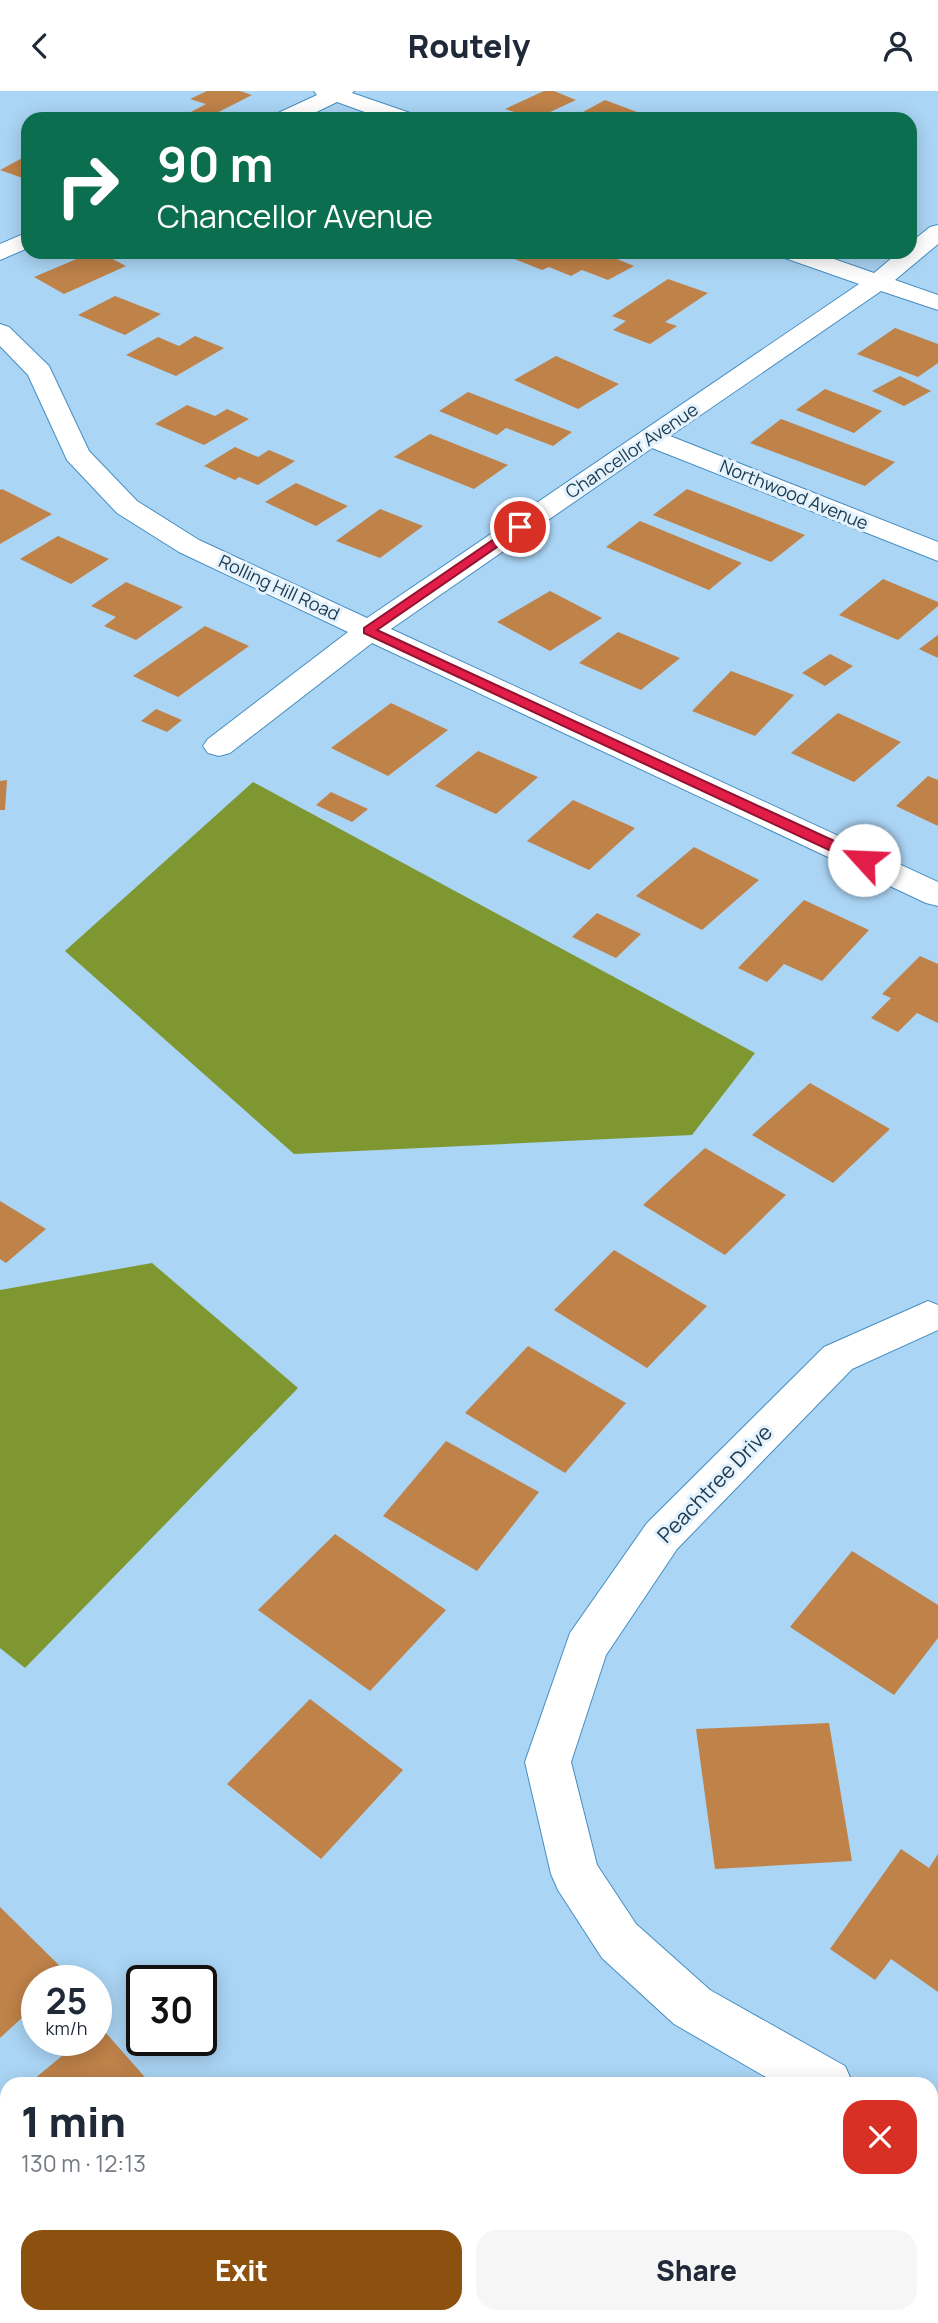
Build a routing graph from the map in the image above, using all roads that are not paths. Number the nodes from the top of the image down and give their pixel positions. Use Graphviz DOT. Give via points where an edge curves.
graph roads {
  1 [pos="334,92"];
  2 [pos="297,112"];
  3 [pos="387,112"];
  4 [pos="938,232"];
  5 [pos="21,242"];
  6 [pos="917,250"];
  7 [pos="0,253"];
  8 [pos="811,259"];
  9 [pos="906,259"];
  10 [pos="878,282"];
  11 [pos="938,303"];
  12 [pos="0,332"];
  13 [pos="650,438"];
  14 [pos="938,552"];
  15 [pos="369,630"];
  16 [pos="219,747"];
  17 [pos="938,895"];
  18 [pos="928,1317"];
  19 [pos="815,2077"];
  1 -- 2 [label="street"];
  1 -- 3 [label="street"];
  4 -- 6 [label="street, Chancellor Avenue"];
  5 -- 7 [label="street"];
  8 -- 10 [label="street"];
  9 -- 10 [label="street, Chancellor Avenue"];
  10 -- 11 [label="street"];
  10 -- 13 [label="street, Chancellor Avenue"];
  12 -- 15 [label="street, Rolling Hill Road" via="40,372 77,454 127,507 189,546"];
  13 -- 14 [label="street, Northwood Avenue"];
  13 -- 15 [label="street, Chancellor Avenue"];
  15 -- 16 [label="street, Chancellor Avenue"];
  15 -- 17 [label="street, Rolling Hill Road"];
  18 -- 19 [label="street, Peachtree Drive" via="838,1358 662,1537 586,1647 548,1762 575,1874 619,1941 692,2007"];
}
